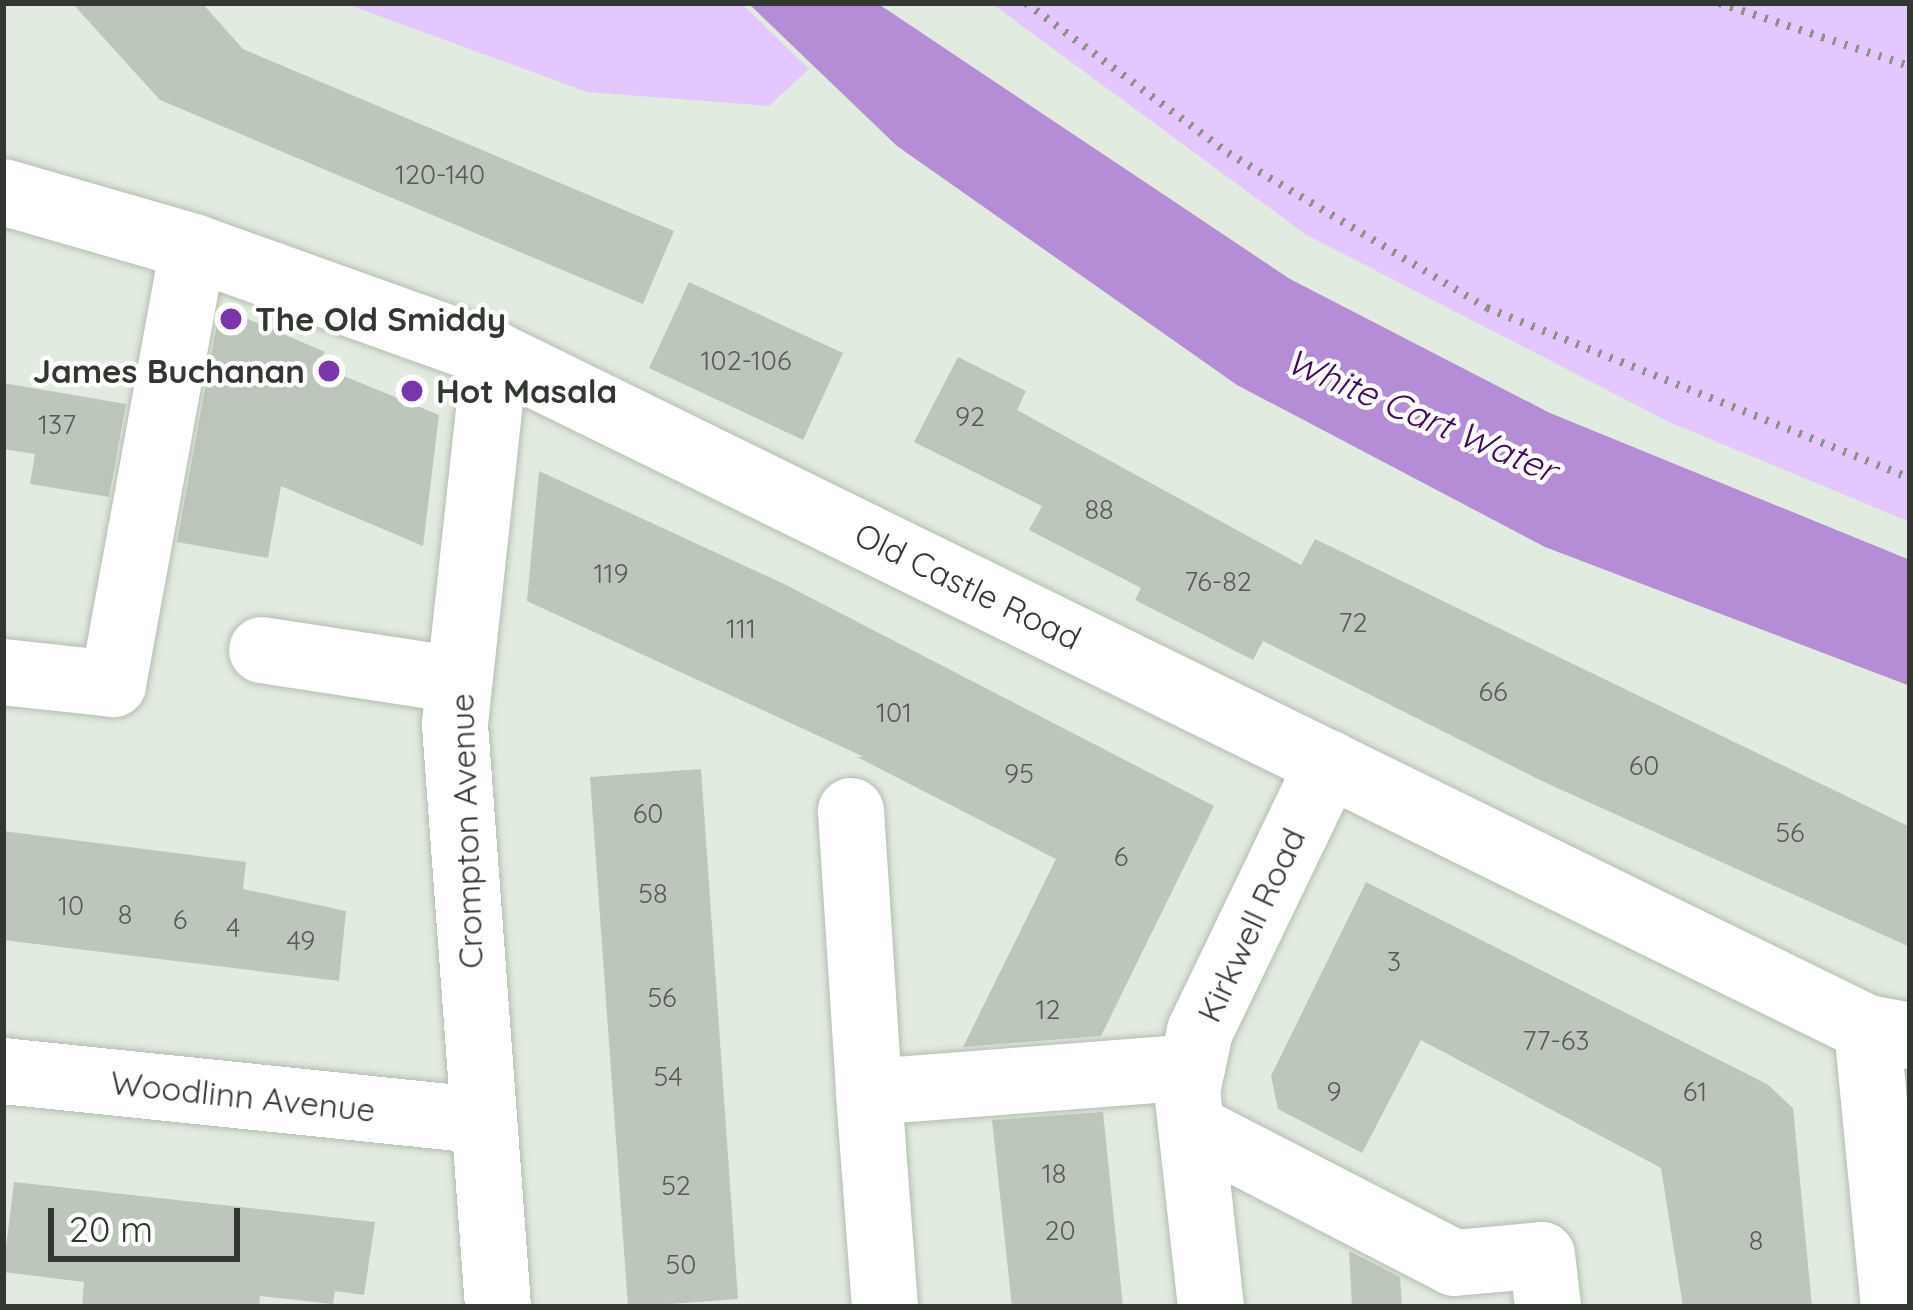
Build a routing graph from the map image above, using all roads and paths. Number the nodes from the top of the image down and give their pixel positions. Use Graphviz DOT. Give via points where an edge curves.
graph roads {
  1 [pos="1026,3"];
  2 [pos="1719,3"];
  3 [pos="1910,66"];
  4 [pos="3,192"];
  5 [pos="193,247"];
  6 [pos="495,356"];
  7 [pos="1910,478"];
  8 [pos="262,650"];
  9 [pos="3,672"];
  10 [pos="459,680"];
  11 [pos="1329,763"];
  12 [pos="851,811"];
  13 [pos="1888,1032"];
  14 [pos="3,1071"];
  15 [pos="869,1092"];
  16 [pos="1191,1097"];
  17 [pos="483,1121"];
  18 [pos="498,1307"];
  19 [pos="885,1307"];
  20 [pos="1210,1307"];
  21 [pos="1548,1307"];
  22 [pos="1894,1307"];
  1 -- 7 [label="path" via="1228,153 1466,297 1569,346"];
  2 -- 3 [label="path"];
  4 -- 5 [label="street, Old Castle Road"];
  5 -- 6 [label="street, Old Castle Road"];
  5 -- 9 [label="street" via="113,684"];
  6 -- 10 [label="street, Crompton Avenue"];
  6 -- 11 [label="street, Old Castle Road"];
  8 -- 10 [label="street"];
  10 -- 17 [label="street, Crompton Avenue" via="456,746"];
  11 -- 13 [label="street, Old Castle Road"];
  11 -- 16 [label="street, Kirkwell Road" via="1200,1031"];
  12 -- 15 [label="street"];
  13 -- 22 [label="street"];
  14 -- 17 [label="street, Woodlinn Avenue"];
  15 -- 16 [label="street"];
  15 -- 19 [label="street"];
  16 -- 20 [label="street, Kirkwell Road"];
  16 -- 21 [label="street" via="1454,1263 1542,1255"];
  17 -- 18 [label="street, Crompton Avenue"];
}
